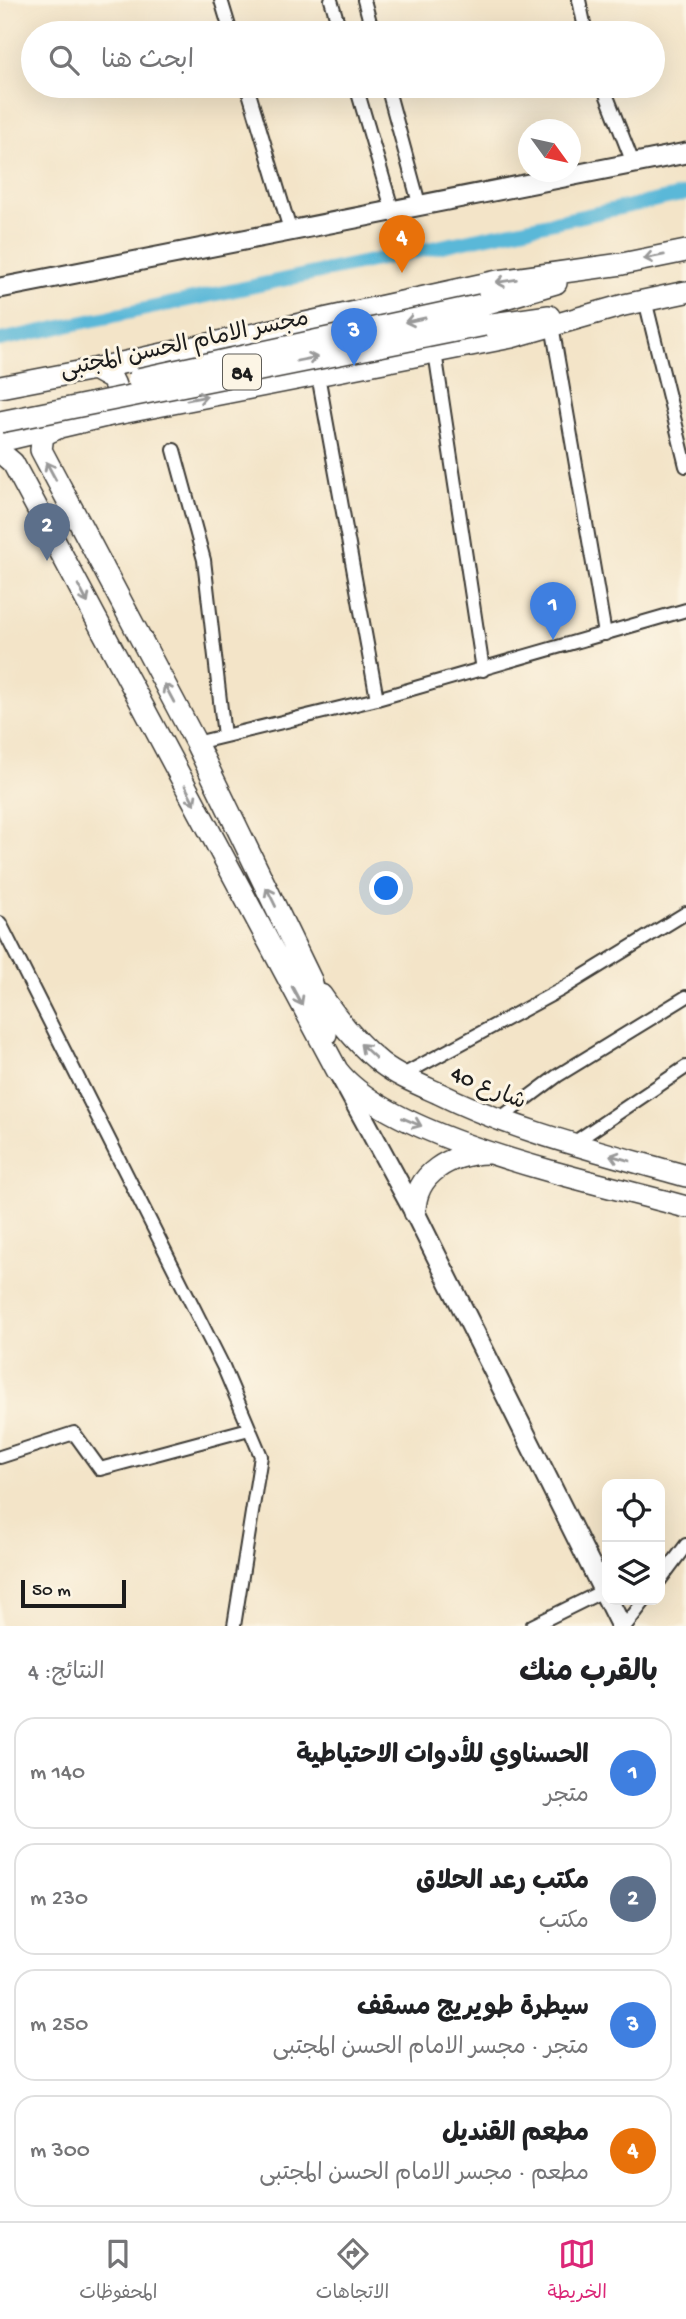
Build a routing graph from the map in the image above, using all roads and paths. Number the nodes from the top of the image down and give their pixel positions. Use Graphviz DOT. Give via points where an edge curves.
graph roads {
  1 [pos="221,0"];
  2 [pos="331,0"];
  3 [pos="363,0"];
  4 [pos="579,0"];
  5 [pos="227,21"];
  6 [pos="337,21"];
  7 [pos="369,21"];
  8 [pos="583,21"];
  9 [pos="251,98"];
  10 [pos="360,98"];
  11 [pos="390,98"];
  12 [pos="608,98"];
  13 [pos="686,153"];
  14 [pos="633,163"];
  15 [pos="420,207"];
  16 [pos="393,212"];
  17 [pos="292,233"];
  18 [pos="686,251"];
  19 [pos="622,264"];
  20 [pos="0,288"];
  21 [pos="686,292"];
  22 [pos="645,300"];
  23 [pos="624,305"];
  24 [pos="483,315"];
  25 [pos="552,325"];
  26 [pos="435,352"];
  27 [pos="138,359"];
  28 [pos="93,369"];
  29 [pos="0,373"];
  30 [pos="318,375"];
  31 [pos="27,382"];
  32 [pos="0,387"];
  33 [pos="0,407"];
  34 [pos="151,407"];
  35 [pos="106,416"];
  36 [pos="0,422"];
  37 [pos="58,428"];
  38 [pos="0,441"];
  39 [pos="174,450"];
  40 [pos="0,452"];
  41 [pos="686,466"];
  42 [pos="686,610"];
  43 [pos="605,634"];
  44 [pos="483,670"];
  45 [pos="377,699"];
  46 [pos="224,736"];
  47 [pos="196,743"];
  48 [pos="686,913"];
  49 [pos="0,923"];
  50 [pos="311,981"];
  51 [pos="686,997"];
  52 [pos="686,1067"];
  53 [pos="337,1070"];
  54 [pos="401,1076"];
  55 [pos="498,1120"];
  56 [pos="572,1144"];
  57 [pos="495,1153"];
  58 [pos="686,1176"];
  59 [pos="686,1207"];
  60 [pos="415,1213"];
  61 [pos="249,1429"];
  62 [pos="0,1457"];
  63 [pos="686,1545"];
  64 [pos="665,1573"];
  65 [pos="602,1589"];
  66 [pos="602,1591"];
  67 [pos="611,1605"];
  68 [pos="641,1605"];
  69 [pos="234,1626"];
  70 [pos="532,1626"];
  71 [pos="623,1626"];
  1 -- 5 [label="street"];
  2 -- 6 [label="street"];
  3 -- 7 [label="street"];
  4 -- 8 [label="street"];
  9 -- 17 [label="street"];
  10 -- 16 [label="street"];
  11 -- 15 [label="street"];
  12 -- 14 [label="street"];
  13 -- 14 [label="main road"];
  14 -- 15 [label="main road"];
  15 -- 16 [label="main road"];
  16 -- 17 [label="main road"];
  17 -- 20 [label="main road"];
  18 -- 19 [label="main road, 84, one-way"];
  19 -- 24 [label="main road, مجسر الامام الحسن المجتبى / 84"];
  19 -- 27 [label="main road, one-way" via="498,281"];
  21 -- 22 [label="main road, 84"];
  22 -- 23 [label="main road, 84"];
  22 -- 41 [label="street"];
  23 -- 24 [label="main road, مجسر الامام الحسن المجتبى / 84"];
  23 -- 25 [label="main road"];
  24 -- 33 [label="main road, مجسر الامام الحسن المجتبى / 84, one-way, bridge"];
  36 -- 24 [label="main road, مجسر الامام الحسن المجتبى / 84, one-way, bridge"];
  25 -- 26 [label="main road"];
  25 -- 43 [label="street"];
  26 -- 30 [label="main road"];
  26 -- 44 [label="street"];
  27 -- 28 [label="main road"];
  27 -- 34 [label="main road" via="127,373 126,385 134,400"];
  28 -- 31 [label="main road"];
  28 -- 35 [label="main road" via="108,375 117,389 115,406"];
  29 -- 31 [label="main road"];
  34 -- 30 [label="main road, one-way"];
  30 -- 45 [label="street"];
  31 -- 32 [label="main road"];
  34 -- 35 [label="main road"];
  35 -- 37 [label="main road"];
  37 -- 38 [label="main road"];
  47 -- 37 [label="main road, one-way" via="41,450 44,435"];
  39 -- 46 [label="street" via="204,559"];
  40 -- 53 [label="main road, one-way" via="13,463"];
  42 -- 43 [label="street"];
  43 -- 44 [label="street"];
  44 -- 45 [label="street"];
  45 -- 46 [label="street"];
  46 -- 47 [label="street"];
  50 -- 47 [label="main road, one-way"];
  48 -- 54 [label="street" via="562,989"];
  49 -- 61 [label="street" via="223,1366"];
  50 -- 53 [label="main road"];
  54 -- 50 [label="main road, شارع 40, one-way" via="349,1033"];
  51 -- 55 [label="street" via="557,1076"];
  52 -- 56 [label="street"];
  53 -- 57 [label="main road, one-way" via="348,1085 377,1106"];
  53 -- 60 [label="main road"];
  54 -- 55 [label="main road, شارع 40"];
  55 -- 56 [label="main road, شارع 40"];
  58 -- 56 [label="main road, شارع 40, one-way"];
  57 -- 59 [label="main road"];
  57 -- 60 [label="main road" via="463,1155 432,1172 417,1191"];
  60 -- 65 [label="main road"];
  61 -- 62 [label="street" via="100,1469 74,1433"];
  61 -- 69 [label="street" via="261,1456"];
  63 -- 64 [label="street"];
  66 -- 70 [label="street"];
  67 -- 71 [label="main road"];
  68 -- 71 [label="street"];
}
